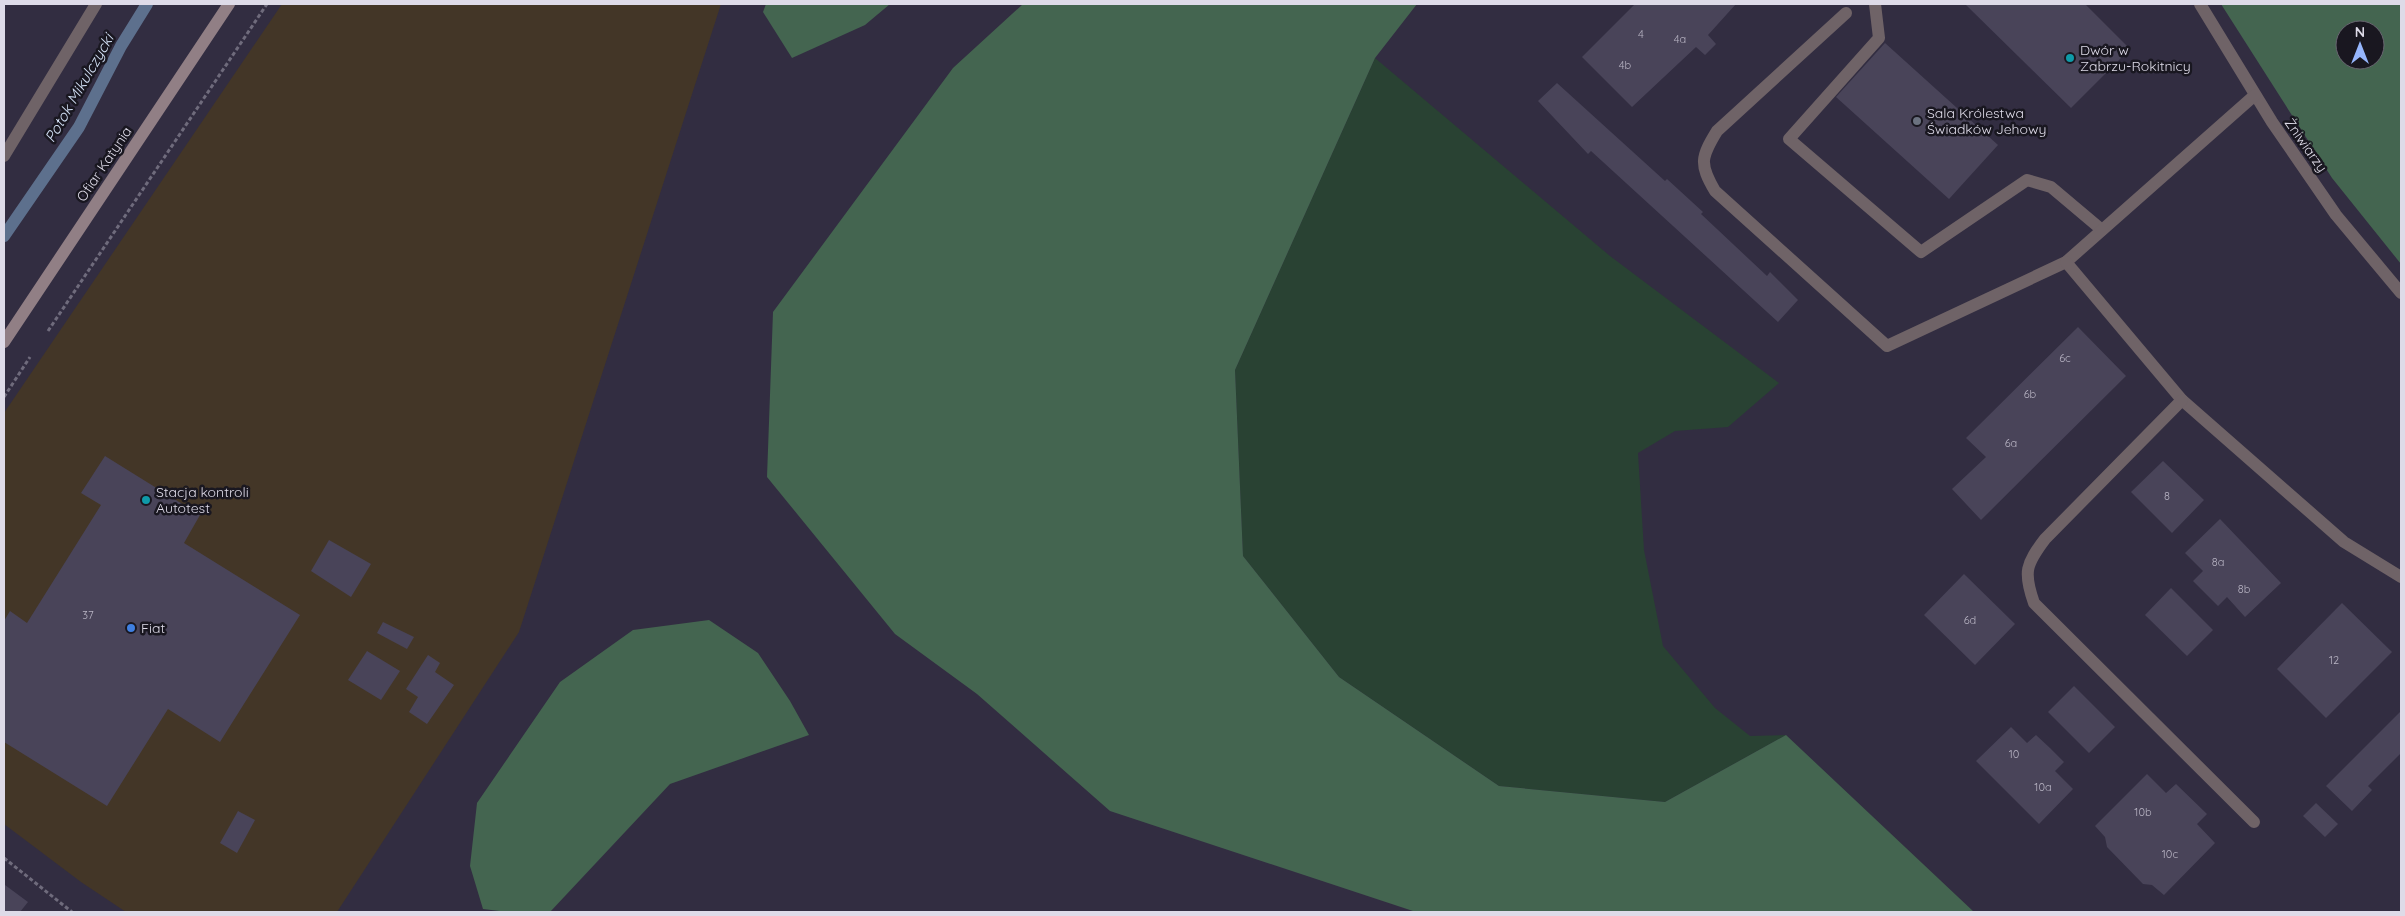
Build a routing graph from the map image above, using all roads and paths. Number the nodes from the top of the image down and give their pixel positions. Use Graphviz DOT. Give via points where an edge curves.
graph roads {
  1 [pos="96,4"];
  2 [pos="229,4"];
  3 [pos="267,4"];
  4 [pos="1875,4"];
  5 [pos="2200,4"];
  6 [pos="1846,13"];
  7 [pos="2255,95"];
  8 [pos="4,156"];
  9 [pos="2102,230"];
  10 [pos="2066,262"];
  11 [pos="2401,293"];
  12 [pos="48,332"];
  13 [pos="5,339"];
  14 [pos="31,356"];
  15 [pos="4,397"];
  16 [pos="2182,400"];
  17 [pos="2401,577"];
  18 [pos="2254,822"];
  19 [pos="4,858"];
  20 [pos="72,912"];
  1 -- 8 [label="street"];
  2 -- 13 [label="street, Ofiar Katynia"];
  3 -- 12 [label="path"];
  4 -- 9 [label="street" via="1879,38 1788,139 1921,252 2027,180 2051,187"];
  5 -- 7 [label="street, Żniwiarzy"];
  6 -- 10 [label="street" via="1717,131 1705,150 1704,172 1714,191 1887,346"];
  7 -- 9 [label="street"];
  7 -- 11 [label="street, Żniwiarzy" via="2336,215"];
  9 -- 10 [label="street"];
  10 -- 16 [label="street"];
  14 -- 15 [label="path"];
  16 -- 17 [label="street" via="2344,542"];
  16 -- 18 [label="street" via="2045,539 2030,559 2027,583 2034,603"];
  19 -- 20 [label="path"];
}
